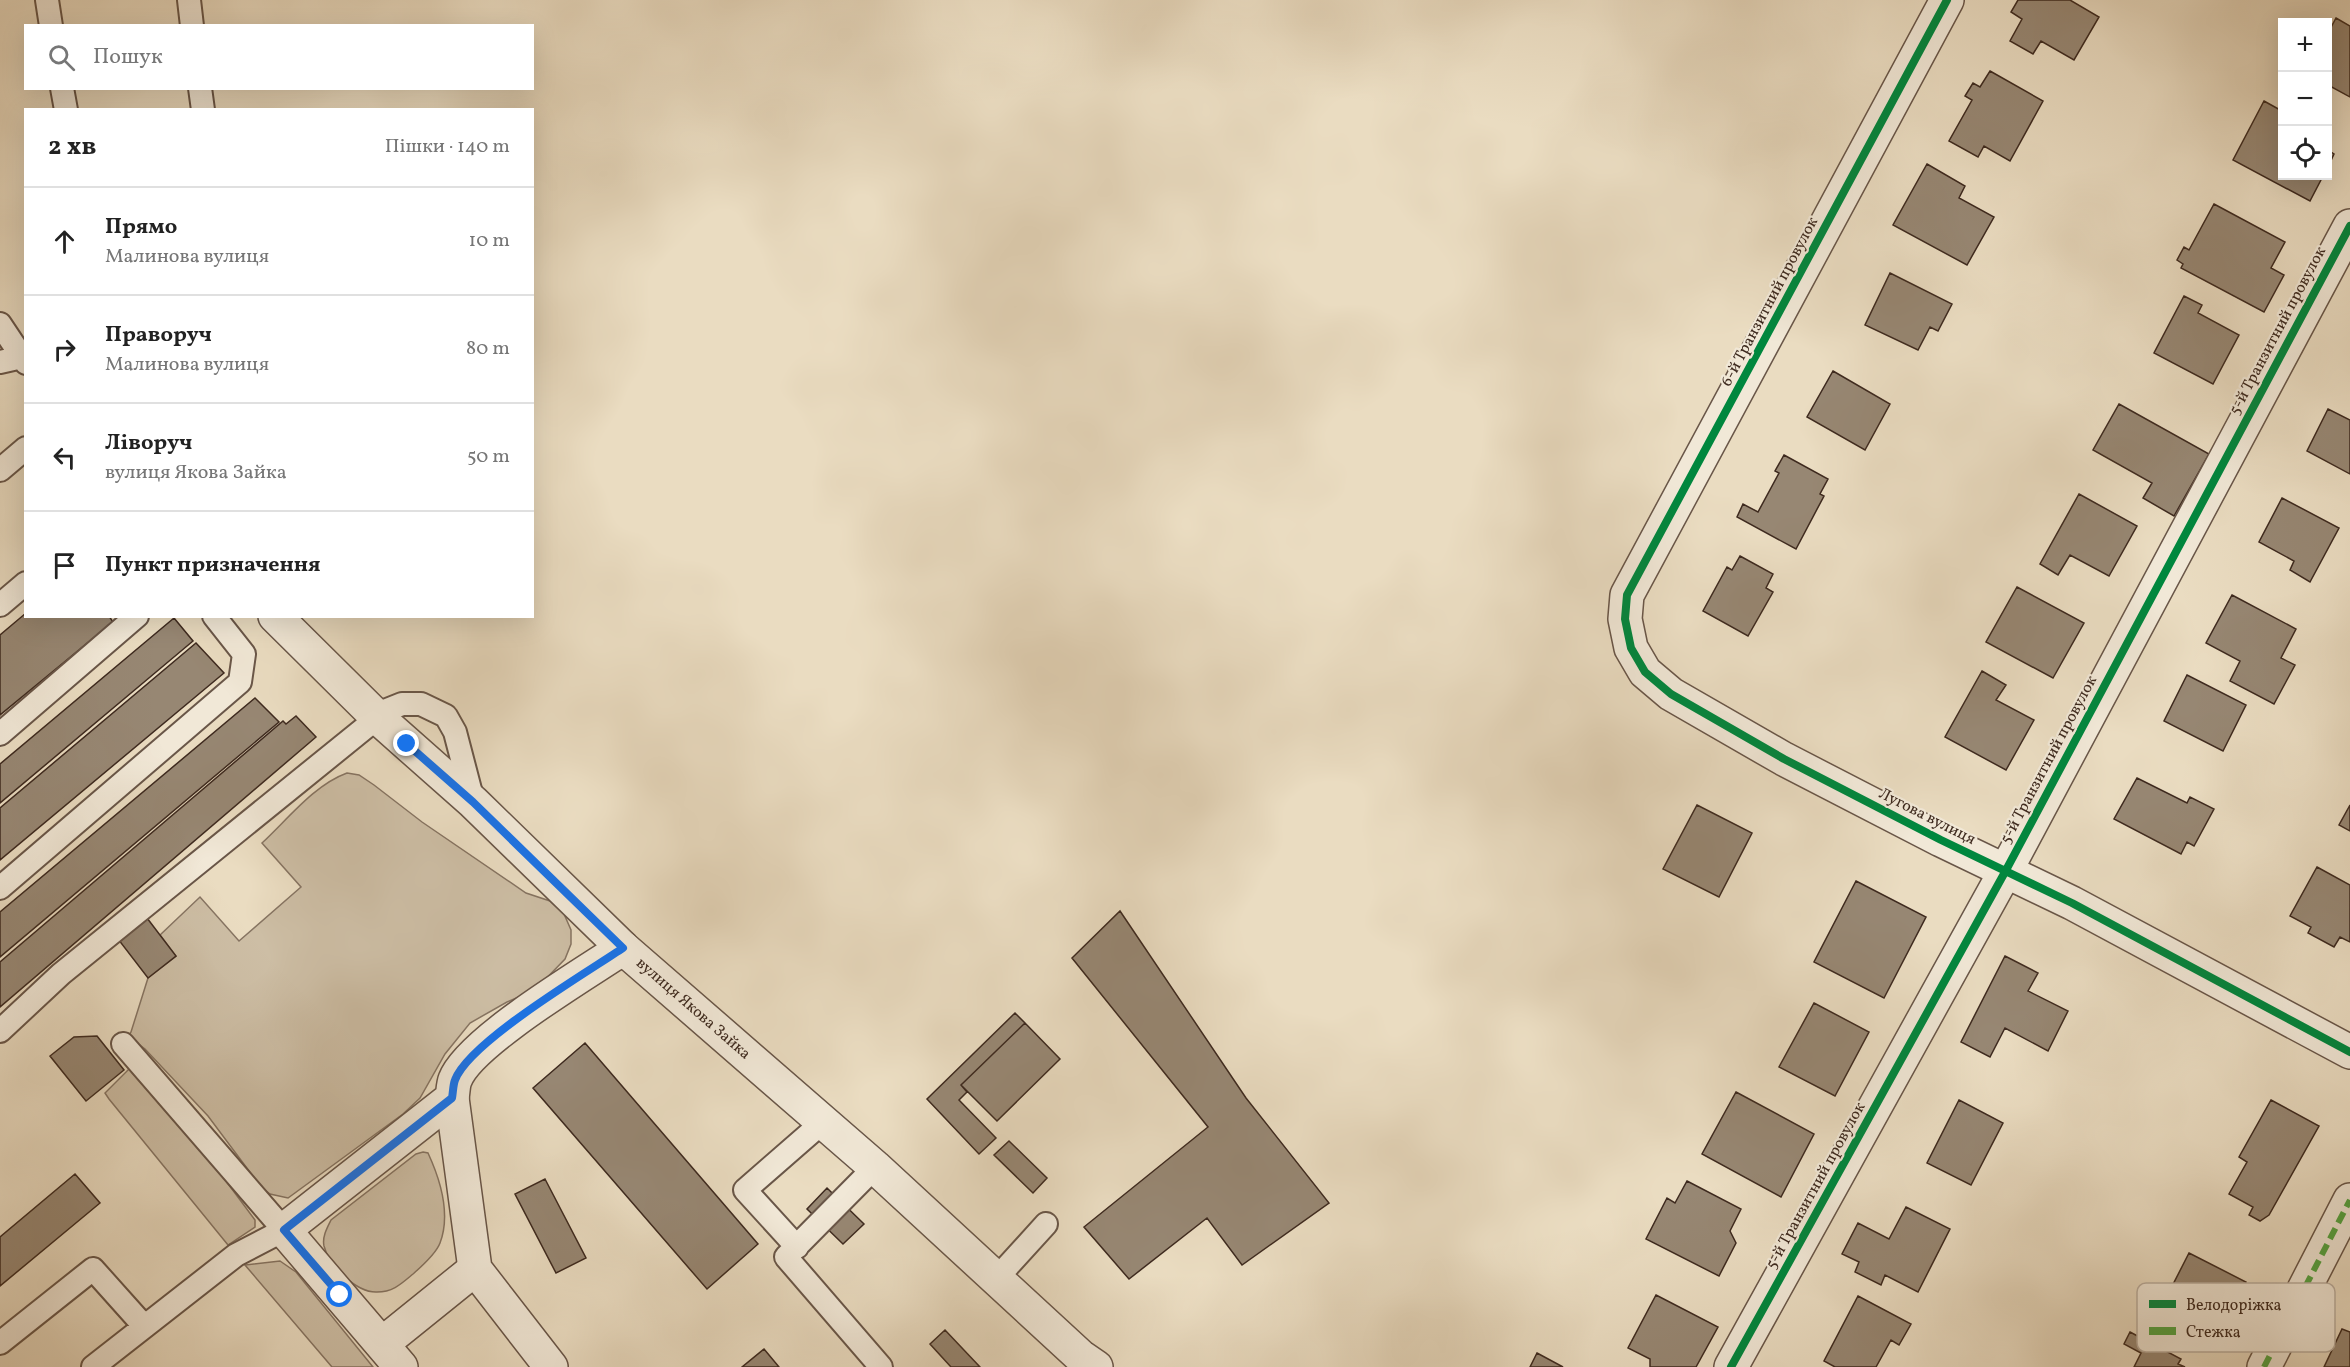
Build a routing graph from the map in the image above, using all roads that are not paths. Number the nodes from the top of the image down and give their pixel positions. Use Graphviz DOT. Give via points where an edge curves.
graph roads {
  1 [pos="47,0"];
  2 [pos="189,0"];
  3 [pos="1947,0"];
  4 [pos="51,24"];
  5 [pos="192,24"];
  6 [pos="62,90"];
  7 [pos="201,90"];
  8 [pos="66,108"];
  9 [pos="203,108"];
  10 [pos="2350,226"];
  11 [pos="0,324"];
  12 [pos="16,361"];
  13 [pos="24,450"];
  14 [pos="0,470"];
  15 [pos="24,585"];
  16 [pos="0,605"];
  17 [pos="135,618"];
  18 [pos="216,618"];
  19 [pos="277,618"];
  20 [pos="1625,619"];
  21 [pos="377,717"];
  22 [pos="0,734"];
  23 [pos="473,802"];
  24 [pos="2004,872"];
  25 [pos="0,888"];
  26 [pos="623,948"];
  27 [pos="0,1032"];
  28 [pos="123,1044"];
  29 [pos="2350,1052"];
  30 [pos="452,1098"];
  31 [pos="824,1122"];
  32 [pos="874,1167"];
  33 [pos="2350,1200"];
  34 [pos="1046,1224"];
  35 [pos="284,1230"];
  36 [pos="797,1247"];
  37 [pos="474,1269"];
  38 [pos="996,1279"];
  39 [pos="2307,1283"];
  40 [pos="144,1326"];
  41 [pos="0,1343"];
  42 [pos="2272,1352"];
  43 [pos="392,1355"];
  44 [pos="1081,1363"];
  45 [pos="93,1367"];
  46 [pos="551,1367"];
  47 [pos="881,1367"];
  48 [pos="1731,1367"];
  49 [pos="2264,1367"];
  1 -- 4 [label="lane"];
  2 -- 5 [label="lane"];
  3 -- 20 [label="street, 6-й Транзитний провулок" via="1627,595"];
  6 -- 8 [label="lane"];
  7 -- 9 [label="lane"];
  10 -- 24 [label="street, 5-й Транзитний провулок"];
  11 -- 12 [label="lane"];
  13 -- 14 [label="lane"];
  15 -- 16 [label="lane"];
  17 -- 22 [label="lane"];
  18 -- 25 [label="lane" via="244,654 240,682"];
  19 -- 21 [label="street, вулиця Якова Зайка"];
  20 -- 24 [label="street, Лугова вулиця" via="1631,648 1645,672 1671,694 1784,759"];
  21 -- 23 [label="street, вулиця Якова Зайка"];
  21 -- 23 [label="lane" via="402,704 422,704 446,716"];
  21 -- 27 [label="lane" via="61,974"];
  23 -- 26 [label="street, вулиця Якова Зайка"];
  24 -- 29 [label="street, Лугова вулиця" via="2072,903"];
  24 -- 48 [label="street, 5-й Транзитний провулок"];
  26 -- 30 [label="street" via="505,1028 475,1053 455,1080"];
  26 -- 31 [label="street, вулиця Якова Зайка"];
  28 -- 35 [label="lane"];
  30 -- 35 [label="street"];
  30 -- 37 [label="street"];
  31 -- 32 [label="street, вулиця Якова Зайка"];
  31 -- 36 [label="lane" via="745,1190"];
  32 -- 36 [label="lane"];
  32 -- 38 [label="street, вулиця Якова Зайка"];
  33 -- 39 [label="street"];
  34 -- 38 [label="lane"];
  35 -- 40 [label="lane" via="236,1255"];
  35 -- 43 [label="street"];
  36 -- 47 [label="lane" via="786,1257"];
  37 -- 43 [label="street"];
  37 -- 46 [label="street"];
  38 -- 44 [label="street, вулиця Якова Зайка"];
  40 -- 41 [label="lane" via="93,1269"];
  40 -- 45 [label="lane"];
  42 -- 49 [label="street"];
}
